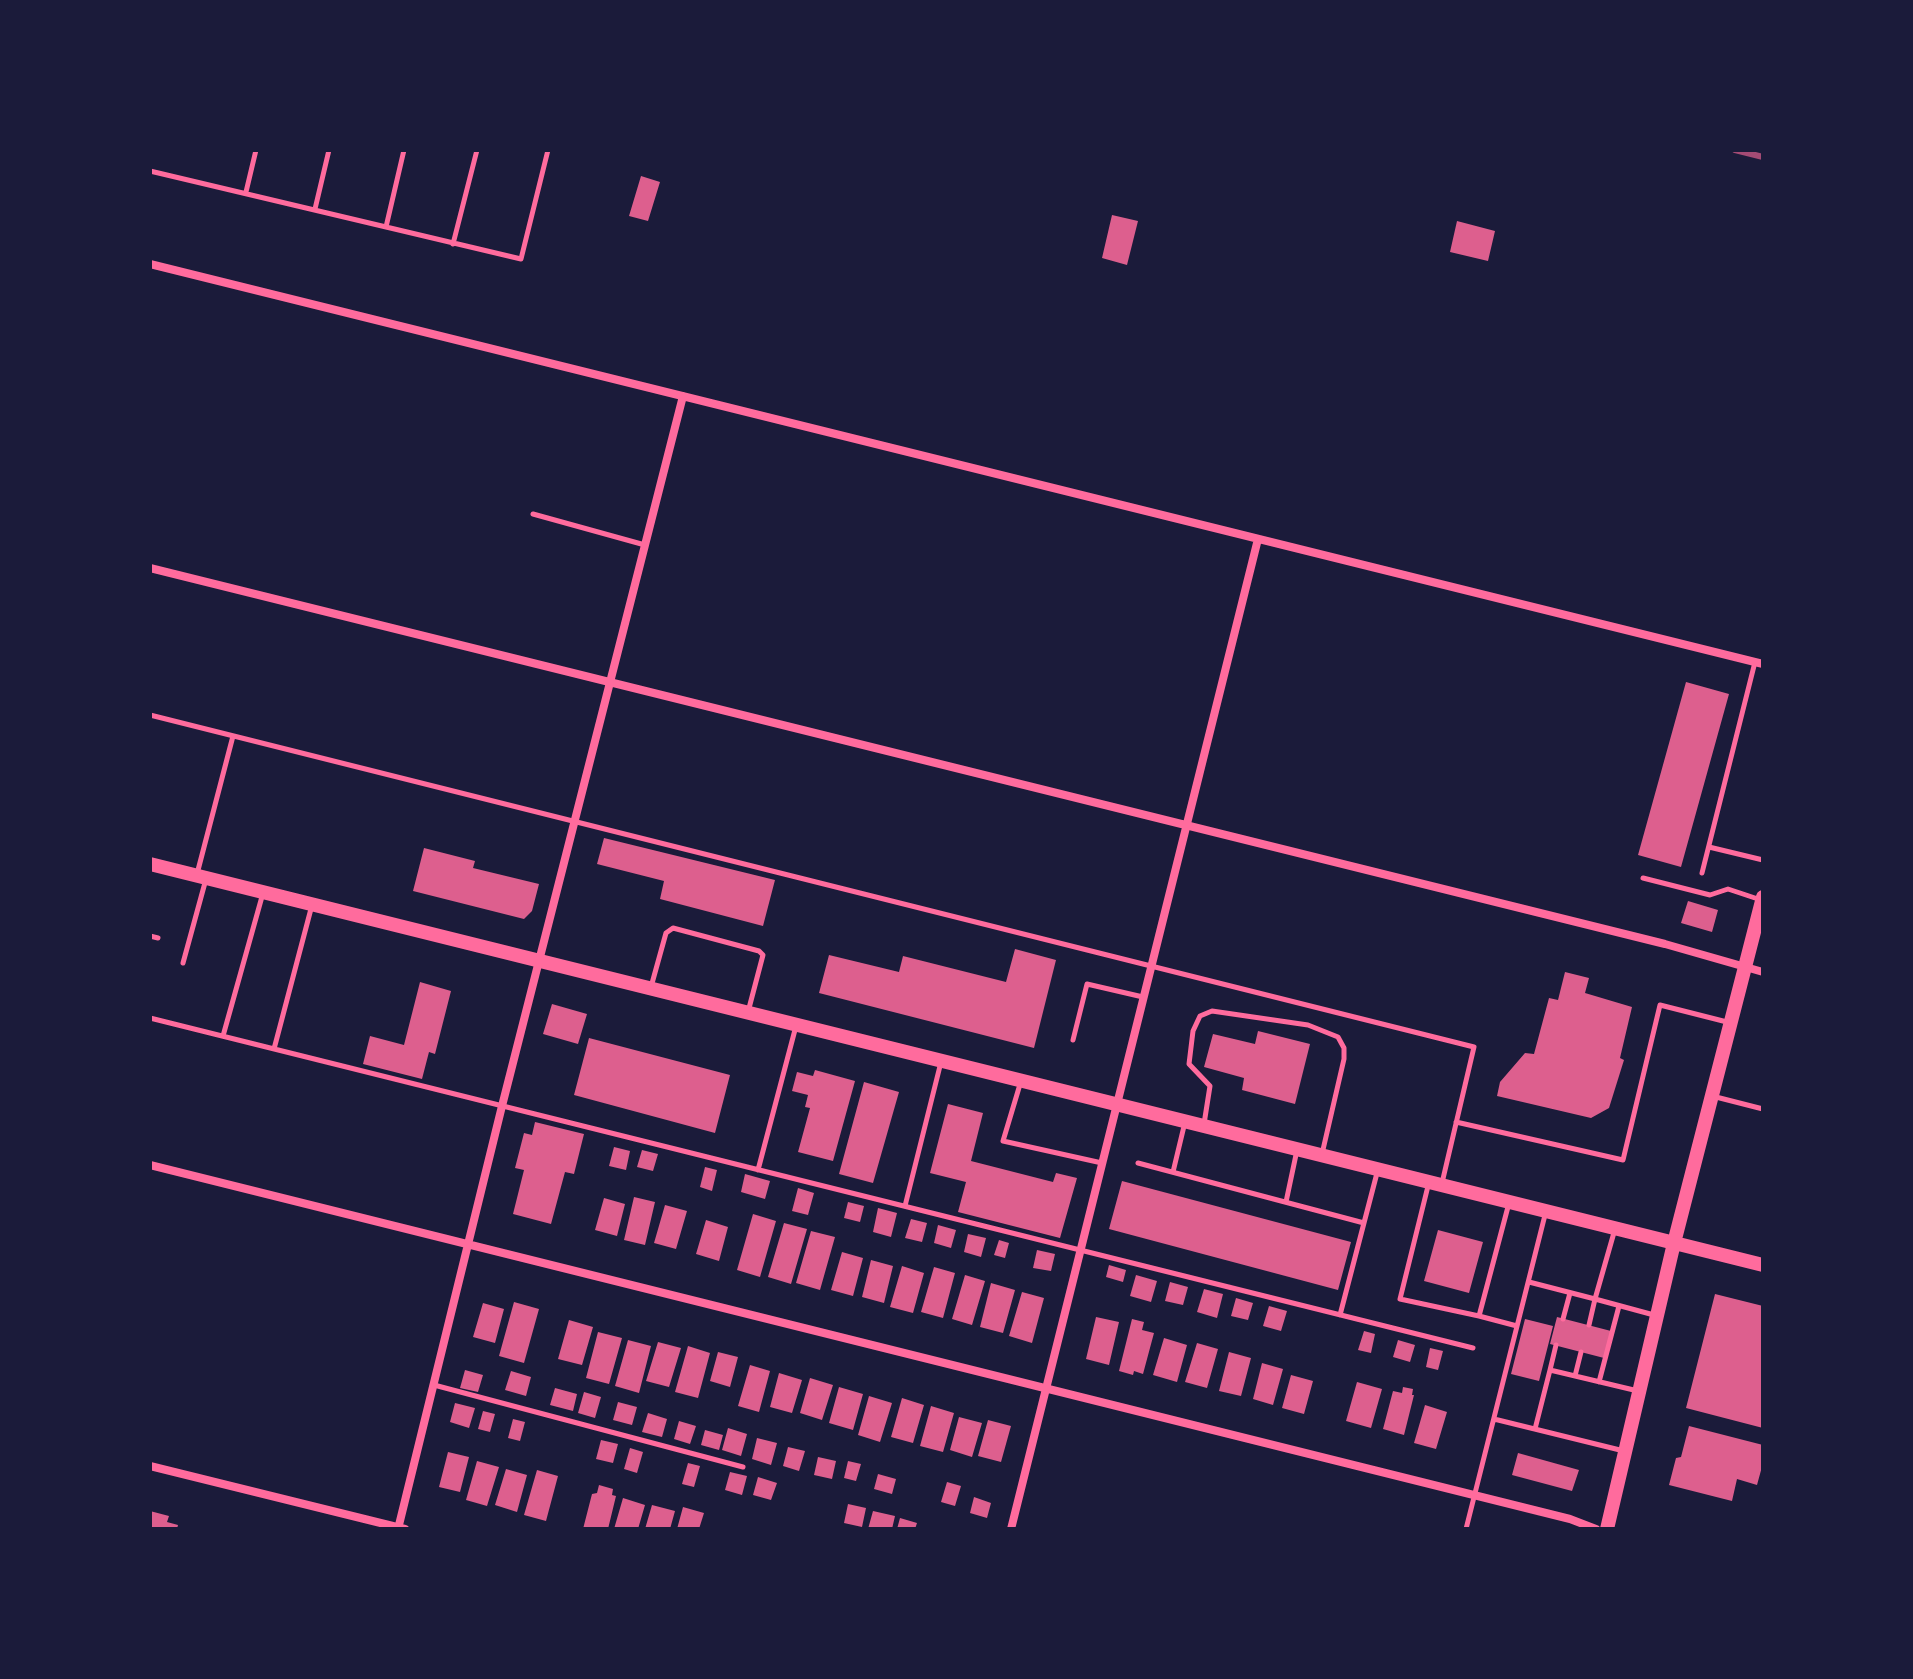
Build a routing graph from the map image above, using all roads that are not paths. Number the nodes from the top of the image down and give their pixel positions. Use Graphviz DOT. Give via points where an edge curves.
graph roads {
  1 [pos="256,150"];
  2 [pos="329,150"];
  3 [pos="404,150"];
  4 [pos="477,150"];
  5 [pos="548,150"];
  6 [pos="150,171"];
  7 [pos="246,192"];
  8 [pos="315,209"];
  9 [pos="386,227"];
  10 [pos="453,244"];
  11 [pos="150,264"];
  12 [pos="683,396"];
  13 [pos="533,514"];
  14 [pos="1258,539"];
  15 [pos="645,545"];
  16 [pos="150,568"];
  17 [pos="1759,663"];
  18 [pos="611,682"];
  19 [pos="150,715"];
  20 [pos="233,736"];
  21 [pos="575,820"];
  22 [pos="1185,826"];
  23 [pos="1709,847"];
  24 [pos="1763,860"];
  25 [pos="150,864"];
  26 [pos="1702,873"];
  27 [pos="202,876"];
  28 [pos="1643,878"];
  29 [pos="263,892"];
  30 [pos="1762,899"];
  31 [pos="313,904"];
  32 [pos="150,936"];
  33 [pos="158,938"];
  34 [pos="539,960"];
  35 [pos="183,963"];
  36 [pos="1151,965"];
  37 [pos="1744,967"];
  38 [pos="1763,972"];
  39 [pos="651,988"];
  40 [pos="1143,997"];
  41 [pos="748,1013"];
  42 [pos="150,1018"];
  43 [pos="1730,1023"];
  44 [pos="796,1025"];
  45 [pos="223,1036"];
  46 [pos="1073,1040"];
  47 [pos="274,1049"];
  48 [pos="942,1061"];
  49 [pos="1021,1081"];
  50 [pos="1711,1096"];
  51 [pos="1116,1104"];
  52 [pos="502,1106"];
  53 [pos="1763,1109"];
  54 [pos="1185,1121"];
  55 [pos="1456,1122"];
  56 [pos="1203,1126"];
  57 [pos="1297,1149"];
  58 [pos="1322,1155"];
  59 [pos="1102,1163"];
  60 [pos="1138,1163"];
  61 [pos="150,1165"];
  62 [pos="1379,1169"];
  63 [pos="758,1170"];
  64 [pos="1173,1172"];
  65 [pos="1435,1182"];
  66 [pos="1510,1201"];
  67 [pos="1286,1202"];
  68 [pos="905,1206"];
  69 [pos="1546,1210"];
  70 [pos="1364,1223"];
  71 [pos="1615,1228"];
  72 [pos="1674,1243"];
  73 [pos="469,1245"];
  74 [pos="1080,1250"];
  75 [pos="1763,1265"];
  76 [pos="1529,1282"];
  77 [pos="1570,1293"];
  78 [pos="1595,1299"];
  79 [pos="1619,1306"];
  80 [pos="1340,1315"];
  81 [pos="1479,1316"];
  82 [pos="1656,1316"];
  83 [pos="1563,1319"];
  84 [pos="1589,1325"];
  85 [pos="1517,1326"];
  86 [pos="1556,1345"];
  87 [pos="1473,1348"];
  88 [pos="1581,1352"];
  89 [pos="1550,1370"];
  90 [pos="1575,1376"];
  91 [pos="1599,1382"];
  92 [pos="434,1385"];
  93 [pos="1045,1389"];
  94 [pos="1639,1392"];
  95 [pos="1494,1419"];
  96 [pos="1535,1429"];
  97 [pos="1625,1452"];
  98 [pos="150,1466"];
  99 [pos="743,1467"];
  100 [pos="1474,1496"];
  101 [pos="400,1528"];
  102 [pos="1011,1529"];
  103 [pos="1466,1529"];
  104 [pos="1596,1529"];
  105 [pos="1607,1529"];
  1 -- 7 [label="lane"];
  2 -- 8 [label="lane"];
  3 -- 9 [label="lane"];
  4 -- 10 [label="lane"];
  5 -- 10 [label="lane" via="521,259"];
  6 -- 7 [label="lane"];
  7 -- 8 [label="lane"];
  8 -- 9 [label="lane"];
  9 -- 10 [label="lane"];
  11 -- 12 [label="street"];
  12 -- 14 [label="street"];
  12 -- 15 [label="street"];
  13 -- 15 [label="lane"];
  14 -- 17 [label="street"];
  14 -- 22 [label="street"];
  15 -- 18 [label="street"];
  16 -- 18 [label="street"];
  17 -- 23 [label="lane"];
  18 -- 21 [label="street"];
  18 -- 22 [label="street"];
  19 -- 20 [label="lane"];
  20 -- 21 [label="lane"];
  20 -- 27 [label="lane"];
  21 -- 34 [label="street"];
  21 -- 36 [label="lane"];
  22 -- 36 [label="street"];
  22 -- 37 [label="street"];
  23 -- 24 [label="lane"];
  23 -- 26 [label="lane"];
  25 -- 27 [label="main road"];
  27 -- 29 [label="main road"];
  27 -- 35 [label="lane"];
  28 -- 30 [label="lane" via="1710,895 1728,889"];
  29 -- 31 [label="main road"];
  29 -- 45 [label="lane"];
  30 -- 37 [label="main road"];
  31 -- 34 [label="main road"];
  31 -- 47 [label="lane"];
  32 -- 33 [label="lane"];
  34 -- 39 [label="main road"];
  34 -- 52 [label="street"];
  36 -- 40 [label="street"];
  36 -- 55 [label="lane" via="1474,1047"];
  37 -- 38 [label="street"];
  37 -- 43 [label="main road"];
  39 -- 41 [label="main road"];
  39 -- 41 [label="lane" via="666,933 673,928 763,955"];
  40 -- 46 [label="lane" via="1087,984"];
  40 -- 51 [label="street"];
  41 -- 44 [label="main road"];
  42 -- 45 [label="lane"];
  43 -- 50 [label="main road"];
  43 -- 55 [label="lane" via="1660,1005 1623,1160"];
  44 -- 48 [label="main road"];
  44 -- 63 [label="lane"];
  45 -- 47 [label="lane"];
  47 -- 52 [label="lane"];
  48 -- 49 [label="main road"];
  48 -- 68 [label="lane"];
  49 -- 51 [label="main road"];
  49 -- 59 [label="lane" via="1003,1141"];
  50 -- 53 [label="lane"];
  50 -- 72 [label="main road"];
  51 -- 54 [label="main road"];
  51 -- 59 [label="street"];
  52 -- 63 [label="lane"];
  52 -- 73 [label="street"];
  54 -- 56 [label="main road"];
  54 -- 64 [label="lane"];
  55 -- 65 [label="lane"];
  56 -- 57 [label="main road"];
  56 -- 58 [label="lane" via="1210,1086 1189,1064 1200,1016 1212,1011 1308,1025 1338,1037 1344,1048"];
  57 -- 58 [label="main road"];
  57 -- 67 [label="lane"];
  58 -- 62 [label="main road"];
  59 -- 74 [label="street"];
  60 -- 64 [label="lane"];
  61 -- 73 [label="street"];
  62 -- 65 [label="main road"];
  62 -- 70 [label="lane"];
  63 -- 68 [label="lane"];
  64 -- 67 [label="lane"];
  65 -- 66 [label="main road"];
  65 -- 81 [label="lane" via="1400,1299"];
  66 -- 69 [label="main road"];
  66 -- 81 [label="lane"];
  67 -- 70 [label="lane"];
  68 -- 74 [label="lane"];
  69 -- 71 [label="main road"];
  69 -- 76 [label="lane"];
  70 -- 80 [label="lane"];
  71 -- 72 [label="main road"];
  71 -- 78 [label="lane"];
  72 -- 75 [label="main road"];
  72 -- 82 [label="main road"];
  73 -- 92 [label="street"];
  73 -- 93 [label="street"];
  74 -- 80 [label="lane"];
  74 -- 93 [label="street"];
  76 -- 77 [label="lane"];
  76 -- 85 [label="lane"];
  77 -- 78 [label="lane"];
  77 -- 83 [label="lane"];
  78 -- 79 [label="lane"];
  78 -- 84 [label="lane"];
  79 -- 82 [label="lane"];
  79 -- 91 [label="lane"];
  80 -- 87 [label="lane"];
  81 -- 85 [label="lane"];
  82 -- 94 [label="main road"];
  85 -- 95 [label="lane"];
  86 -- 89 [label="lane"];
  88 -- 90 [label="lane"];
  89 -- 90 [label="lane"];
  89 -- 96 [label="lane"];
  90 -- 91 [label="lane"];
  91 -- 94 [label="lane"];
  92 -- 99 [label="lane"];
  92 -- 101 [label="street"];
  93 -- 100 [label="street"];
  93 -- 102 [label="street"];
  94 -- 97 [label="main road"];
  95 -- 96 [label="lane"];
  95 -- 100 [label="lane"];
  96 -- 97 [label="lane"];
  97 -- 105 [label="main road"];
  98 -- 101 [label="street"];
  100 -- 103 [label="lane"];
  100 -- 104 [label="street"];
}
